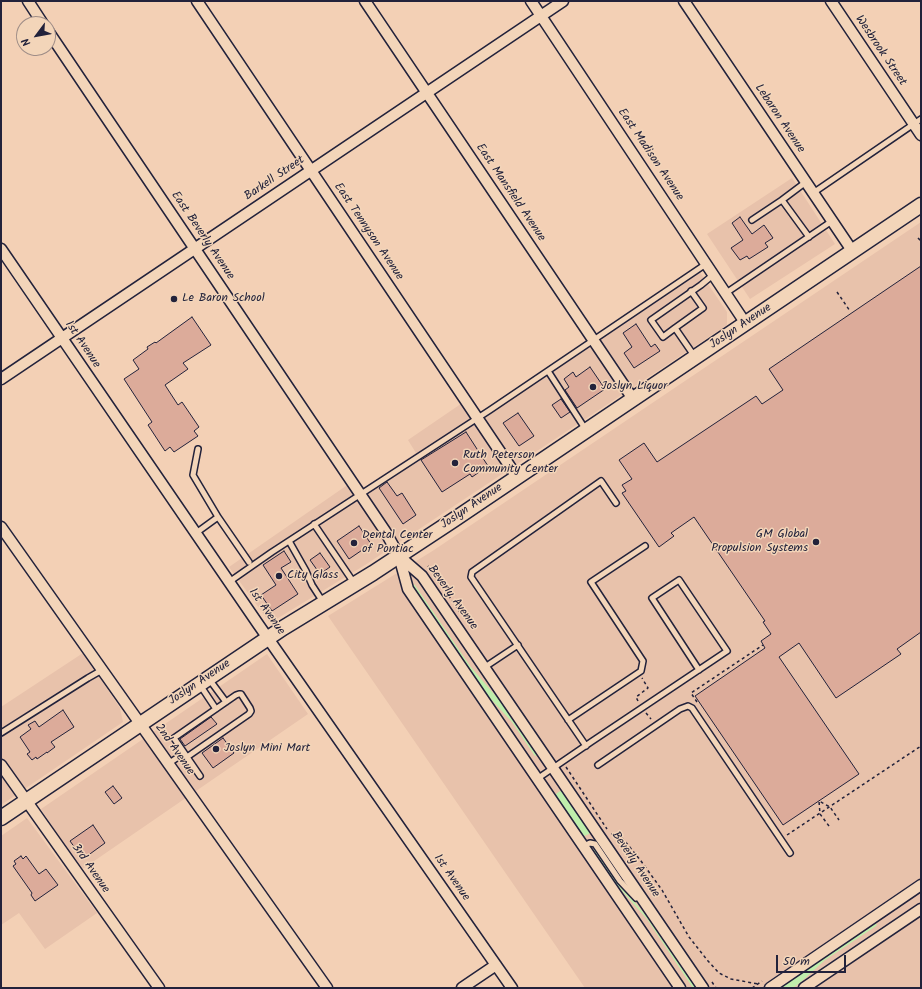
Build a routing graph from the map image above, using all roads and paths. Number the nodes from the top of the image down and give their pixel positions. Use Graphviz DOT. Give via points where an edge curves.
graph roads {
  1 [pos="28,1"];
  2 [pos="196,1"];
  3 [pos="365,1"];
  4 [pos="531,1"];
  5 [pos="563,1"];
  6 [pos="684,1"];
  7 [pos="831,1"];
  8 [pos="38,16"];
  9 [pos="541,16"];
  10 [pos="56,43"];
  11 [pos="426,93"];
  12 [pos="917,121"];
  13 [pos="921,135"];
  14 [pos="311,170"];
  15 [pos="806,182"];
  16 [pos="813,193"];
  17 [pos="782,200"];
  18 [pos="921,205"];
  19 [pos="752,220"];
  20 [pos="832,221"];
  21 [pos="809,237"];
  22 [pos="918,238"];
  23 [pos="921,241"];
  24 [pos="195,248"];
  25 [pos="1,249"];
  26 [pos="853,252"];
  27 [pos="706,264"];
  28 [pos="713,275"];
  29 [pos="691,292"];
  30 [pos="837,292"];
  31 [pos="726,293"];
  32 [pos="850,311"];
  33 [pos="746,324"];
  34 [pos="675,328"];
  35 [pos="62,338"];
  36 [pos="594,341"];
  37 [pos="696,358"];
  38 [pos="548,371"];
  39 [pos="1,379"];
  40 [pos="633,400"];
  41 [pos="478,418"];
  42 [pos="587,431"];
  43 [pos="198,449"];
  44 [pos="517,477"];
  45 [pos="360,494"];
  46 [pos="616,503"];
  47 [pos="218,517"];
  48 [pos="314,524"];
  49 [pos="1,526"];
  50 [pos="196,534"];
  51 [pos="289,541"];
  52 [pos="645,546"];
  53 [pos="399,556"];
  54 [pos="249,562"];
  55 [pos="229,582"];
  56 [pos="354,584"];
  57 [pos="324,603"];
  58 [pos="268,638"];
  59 [pos="518,645"];
  60 [pos="763,645"];
  61 [pos="485,668"];
  62 [pos="102,670"];
  63 [pos="699,670"];
  64 [pos="204,681"];
  65 [pos="226,702"];
  66 [pos="700,706"];
  67 [pos="216,709"];
  68 [pos="568,720"];
  69 [pos="140,724"];
  70 [pos="1,733"];
  71 [pos="586,746"];
  72 [pos="921,746"];
  73 [pos="185,755"];
  74 [pos="168,764"];
  75 [pos="598,765"];
  76 [pos="553,768"];
  77 [pos="2,770"];
  78 [pos="200,776"];
  79 [pos="537,779"];
  80 [pos="26,801"];
  81 [pos="830,807"];
  82 [pos="820,814"];
  83 [pos="1,818"];
  84 [pos="839,820"];
  85 [pos="829,826"];
  86 [pos="783,829"];
  87 [pos="611,834"];
  88 [pos="583,846"];
  89 [pos="790,852"];
  90 [pos="921,885"];
  91 [pos="921,908"];
  92 [pos="655,917"];
  93 [pos="496,965"];
  94 [pos="758,984"];
  95 [pos="159,988"];
  96 [pos="327,988"];
  97 [pos="462,988"];
  98 [pos="512,988"];
  99 [pos="680,988"];
  100 [pos="703,988"];
  101 [pos="770,988"];
  102 [pos="804,988"];
  1 -- 8 [label="street"];
  2 -- 14 [label="street, East Tennyson Avenue"];
  3 -- 11 [label="street, East Mansfield Avenue"];
  4 -- 9 [label="street, East Madison Avenue"];
  5 -- 9 [label="street, Barkell Street"];
  6 -- 15 [label="street, Lebaron Avenue"];
  7 -- 12 [label="street, Wesbrook Street"];
  9 -- 11 [label="street, Barkell Street"];
  9 -- 27 [label="street, East Madison Avenue"];
  10 -- 24 [label="street, East Beverly Avenue"];
  11 -- 14 [label="street, Barkell Street"];
  11 -- 36 [label="street, East Mansfield Avenue"];
  12 -- 13 [label="street, Wesbrook Street"];
  12 -- 16 [label="lane"];
  14 -- 24 [label="street, Barkell Street"];
  14 -- 41 [label="street, East Tennyson Avenue"];
  15 -- 16 [label="street, Lebaron Avenue"];
  15 -- 17 [label="lane"];
  16 -- 20 [label="street, Lebaron Avenue"];
  17 -- 19 [label="lane"];
  17 -- 21 [label="lane"];
  18 -- 26 [label="main road, Joslyn Avenue"];
  20 -- 21 [label="lane"];
  20 -- 26 [label="street, Lebaron Avenue"];
  21 -- 31 [label="lane"];
  22 -- 23 [label="path"];
  24 -- 35 [label="street, Barkell Street"];
  24 -- 45 [label="street, East Beverly Avenue"];
  25 -- 35 [label="street, 1st Avenue"];
  26 -- 33 [label="main road, Joslyn Avenue"];
  27 -- 28 [label="street, East Madison Avenue"];
  27 -- 36 [label="lane"];
  28 -- 29 [label="lane"];
  28 -- 31 [label="street, East Madison Avenue"];
  29 -- 34 [label="lane" via="703,308"];
  29 -- 34 [label="lane" via="651,320 663,337"];
  30 -- 32 [label="path"];
  31 -- 33 [label="street, East Madison Avenue"];
  33 -- 37 [label="main road, Joslyn Avenue"];
  34 -- 37 [label="lane"];
  35 -- 39 [label="street, Barkell Street"];
  35 -- 50 [label="street, 1st Avenue"];
  36 -- 38 [label="lane"];
  36 -- 40 [label="street, East Mansfield Avenue"];
  37 -- 40 [label="main road, Joslyn Avenue"];
  38 -- 41 [label="lane"];
  38 -- 42 [label="lane"];
  40 -- 42 [label="main road, Joslyn Avenue"];
  41 -- 44 [label="street, East Tennyson Avenue"];
  41 -- 45 [label="lane"];
  42 -- 44 [label="main road, Joslyn Avenue"];
  43 -- 47 [label="lane" via="193,475"];
  44 -- 53 [label="main road, Joslyn Avenue"];
  45 -- 48 [label="lane"];
  45 -- 53 [label="street, East Beverly Avenue"];
  46 -- 59 [label="lane" via="601,481 472,572 471,577"];
  47 -- 50 [label="lane"];
  47 -- 54 [label="lane"];
  48 -- 51 [label="lane"];
  48 -- 56 [label="lane"];
  49 -- 62 [label="street, 2nd Avenue"];
  50 -- 55 [label="street, 1st Avenue"];
  51 -- 55 [label="lane"];
  51 -- 57 [label="lane" via="312,586"];
  52 -- 68 [label="lane" via="591,582 643,661 641,671"];
  53 -- 56 [label="main road, Joslyn Avenue"];
  53 -- 61 [label="street, Beverly Avenue" via="422,576"];
  53 -- 79 [label="street" via="408,588"];
  55 -- 58 [label="street, 1st Avenue"];
  56 -- 57 [label="main road, Joslyn Avenue"];
  57 -- 58 [label="main road, Joslyn Avenue"];
  58 -- 64 [label="main road, Joslyn Avenue"];
  58 -- 93 [label="street, 1st Avenue"];
  59 -- 61 [label="lane"];
  59 -- 68 [label="lane"];
  60 -- 66 [label="path" via="691,693"];
  61 -- 76 [label="street, Beverly Avenue"];
  62 -- 69 [label="street, 2nd Avenue"];
  62 -- 70 [label="lane"];
  63 -- 63 [label="lane" via="727,651 679,580 652,598"];
  63 -- 71 [label="lane"];
  64 -- 65 [label="lane"];
  64 -- 67 [label="lane"];
  64 -- 69 [label="main road, Joslyn Avenue"];
  65 -- 67 [label="lane"];
  65 -- 73 [label="lane" via="241,694 251,711"];
  67 -- 73 [label="lane" via="175,736"];
  68 -- 71 [label="lane"];
  69 -- 74 [label="street, 2nd Avenue"];
  69 -- 80 [label="main road, Joslyn Avenue"];
  71 -- 76 [label="lane"];
  72 -- 81 [label="path"];
  73 -- 74 [label="lane"];
  73 -- 78 [label="lane"];
  74 -- 96 [label="street, 2nd Avenue"];
  75 -- 89 [label="lane" via="688,706 692,708"];
  76 -- 79 [label="lane"];
  76 -- 92 [label="street, Beverly Avenue"];
  77 -- 80 [label="street, 3rd Avenue"];
  79 -- 88 [label="street"];
  80 -- 83 [label="main road, Joslyn Avenue"];
  80 -- 95 [label="street, 3rd Avenue"];
  81 -- 82 [label="path"];
  81 -- 82 [label="path" via="819,801"];
  81 -- 84 [label="path"];
  82 -- 85 [label="path"];
  82 -- 86 [label="path" via="787,836"];
  87 -- 94 [label="path" via="617,834 624,840 641,861 662,890 688,936 719,973 731,979"];
  88 -- 92 [label="lane" via="595,844 620,881"];
  88 -- 99 [label="street"];
  90 -- 101 [label="street"];
  91 -- 102 [label="street"];
  92 -- 100 [label="street, Beverly Avenue"];
  93 -- 97 [label="street"];
  93 -- 98 [label="street, 1st Avenue"];
}
